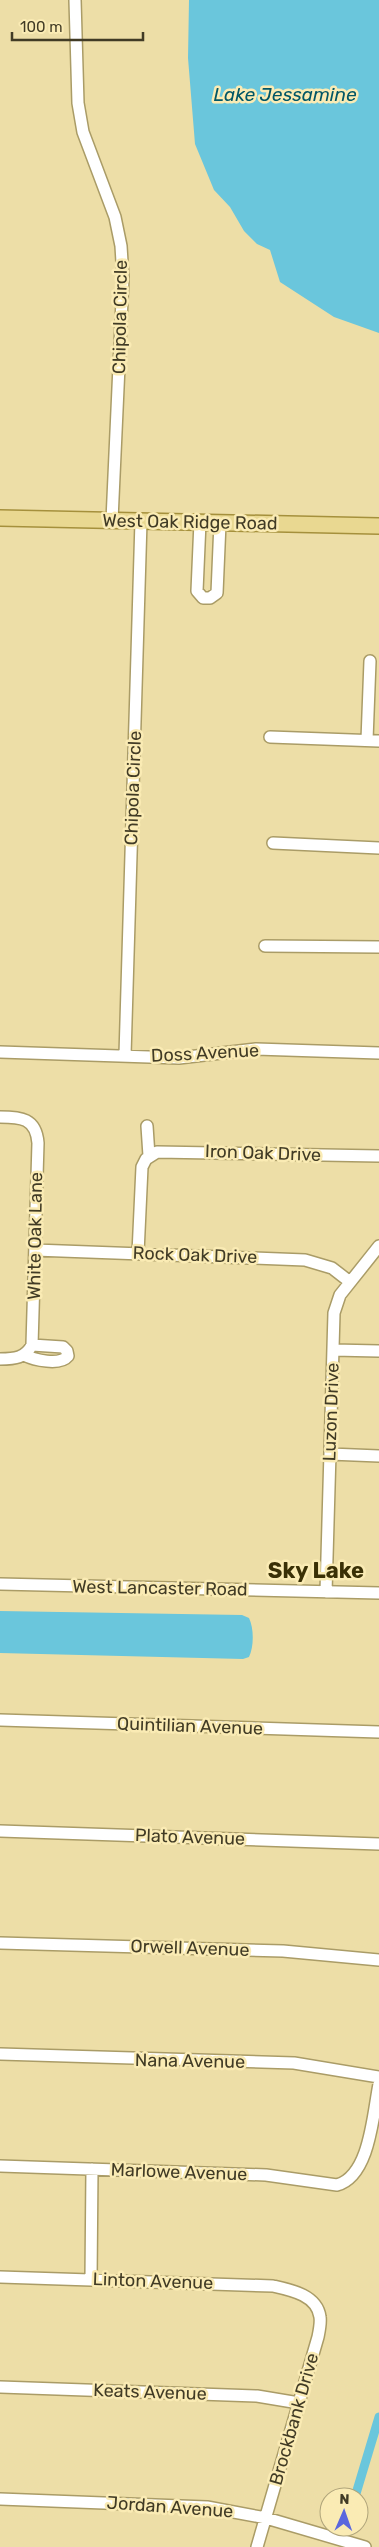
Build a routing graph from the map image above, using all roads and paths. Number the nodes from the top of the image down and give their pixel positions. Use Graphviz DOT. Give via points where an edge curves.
graph roads {
  1 [pos="75,0"];
  2 [pos="0,518"];
  3 [pos="112,520"];
  4 [pos="141,521"];
  5 [pos="200,522"];
  6 [pos="220,523"];
  7 [pos="379,526"];
  8 [pos="370,662"];
  9 [pos="270,737"];
  10 [pos="367,740"];
  11 [pos="379,741"];
  12 [pos="273,843"];
  13 [pos="379,848"];
  14 [pos="266,946"];
  15 [pos="379,947"];
  16 [pos="0,1052"];
  17 [pos="379,1053"];
  18 [pos="125,1055"];
  19 [pos="0,1117"];
  20 [pos="147,1126"];
  21 [pos="149,1156"];
  22 [pos="379,1156"];
  23 [pos="379,1246"];
  24 [pos="36,1250"];
  25 [pos="138,1253"];
  26 [pos="350,1282"];
  27 [pos="32,1344"];
  28 [pos="333,1350"];
  29 [pos="379,1351"];
  30 [pos="24,1356"];
  31 [pos="0,1359"];
  32 [pos="330,1454"];
  33 [pos="379,1456"];
  34 [pos="0,1584"];
  35 [pos="326,1592"];
  36 [pos="379,1593"];
  37 [pos="0,1720"];
  38 [pos="379,1732"];
  39 [pos="0,1831"];
  40 [pos="379,1844"];
  41 [pos="0,1943"];
  42 [pos="379,1960"];
  43 [pos="0,2054"];
  44 [pos="379,2077"];
  45 [pos="379,2084"];
  46 [pos="0,2166"];
  47 [pos="92,2169"];
  48 [pos="0,2277"];
  49 [pos="91,2279"];
  50 [pos="305,2295"];
  51 [pos="0,2387"];
  52 [pos="299,2403"];
  53 [pos="0,2499"];
  54 [pos="266,2518"];
  55 [pos="257,2547"];
  56 [pos="366,2547"];
  1 -- 3 [label="street, Chipola Circle" via="78,103 83,132 114,217 124,278"];
  2 -- 3 [label="main road, West Oak Ridge Road"];
  3 -- 4 [label="main road, West Oak Ridge Road"];
  4 -- 5 [label="main road, West Oak Ridge Road"];
  4 -- 18 [label="street, Chipola Circle"];
  5 -- 6 [label="main road, West Oak Ridge Road"];
  5 -- 6 [label="street" via="197,591 203,598 217,593"];
  6 -- 7 [label="main road, West Oak Ridge Road"];
  8 -- 10 [label="street"];
  9 -- 10 [label="street"];
  10 -- 11 [label="street"];
  12 -- 13 [label="street"];
  14 -- 15 [label="street"];
  16 -- 18 [label="street, Doss Avenue"];
  17 -- 18 [label="street, Doss Avenue" via="256,1049 179,1058"];
  19 -- 24 [label="street, White Oak Lane" via="19,1117 30,1122 37,1131"];
  20 -- 21 [label="street"];
  21 -- 22 [label="street, Iron Oak Drive" via="167,1150"];
  21 -- 25 [label="street" via="141,1173"];
  23 -- 26 [label="street, Luzon Drive"];
  24 -- 25 [label="street, Rock Oak Drive"];
  24 -- 27 [label="street, White Oak Lane"];
  25 -- 26 [label="street, Rock Oak Drive" via="305,1260 332,1268"];
  26 -- 28 [label="street, Luzon Drive" via="336,1302"];
  27 -- 30 [label="street"];
  27 -- 30 [label="street" via="63,1347 68,1356 60,1360 32,1360"];
  28 -- 29 [label="street"];
  28 -- 32 [label="street, Luzon Drive"];
  30 -- 31 [label="street"];
  32 -- 33 [label="street"];
  32 -- 35 [label="street, Luzon Drive"];
  34 -- 35 [label="street, West Lancaster Road"];
  35 -- 36 [label="street, West Lancaster Road"];
  37 -- 38 [label="street, Quintilian Avenue"];
  39 -- 40 [label="street, Plato Avenue"];
  41 -- 42 [label="street, Orwell Avenue" via="283,1951"];
  43 -- 44 [label="street, Nana Avenue" via="294,2063"];
  45 -- 47 [label="street, Marlowe Avenue" via="362,2164 345,2183 337,2185 266,2175"];
  46 -- 47 [label="street, Marlowe Avenue"];
  47 -- 49 [label="street"];
  48 -- 49 [label="street, Linton Avenue"];
  49 -- 50 [label="street, Linton Avenue" via="259,2285"];
  50 -- 52 [label="street, Brockbank Drive" via="320,2317 318,2338"];
  51 -- 52 [label="street, Keats Avenue" via="257,2396"];
  52 -- 54 [label="street, Brockbank Drive"];
  53 -- 54 [label="street, Jordan Avenue" via="207,2506"];
  54 -- 55 [label="street, Brockbank Drive"];
  54 -- 56 [label="street, Jordan Avenue"];
}
